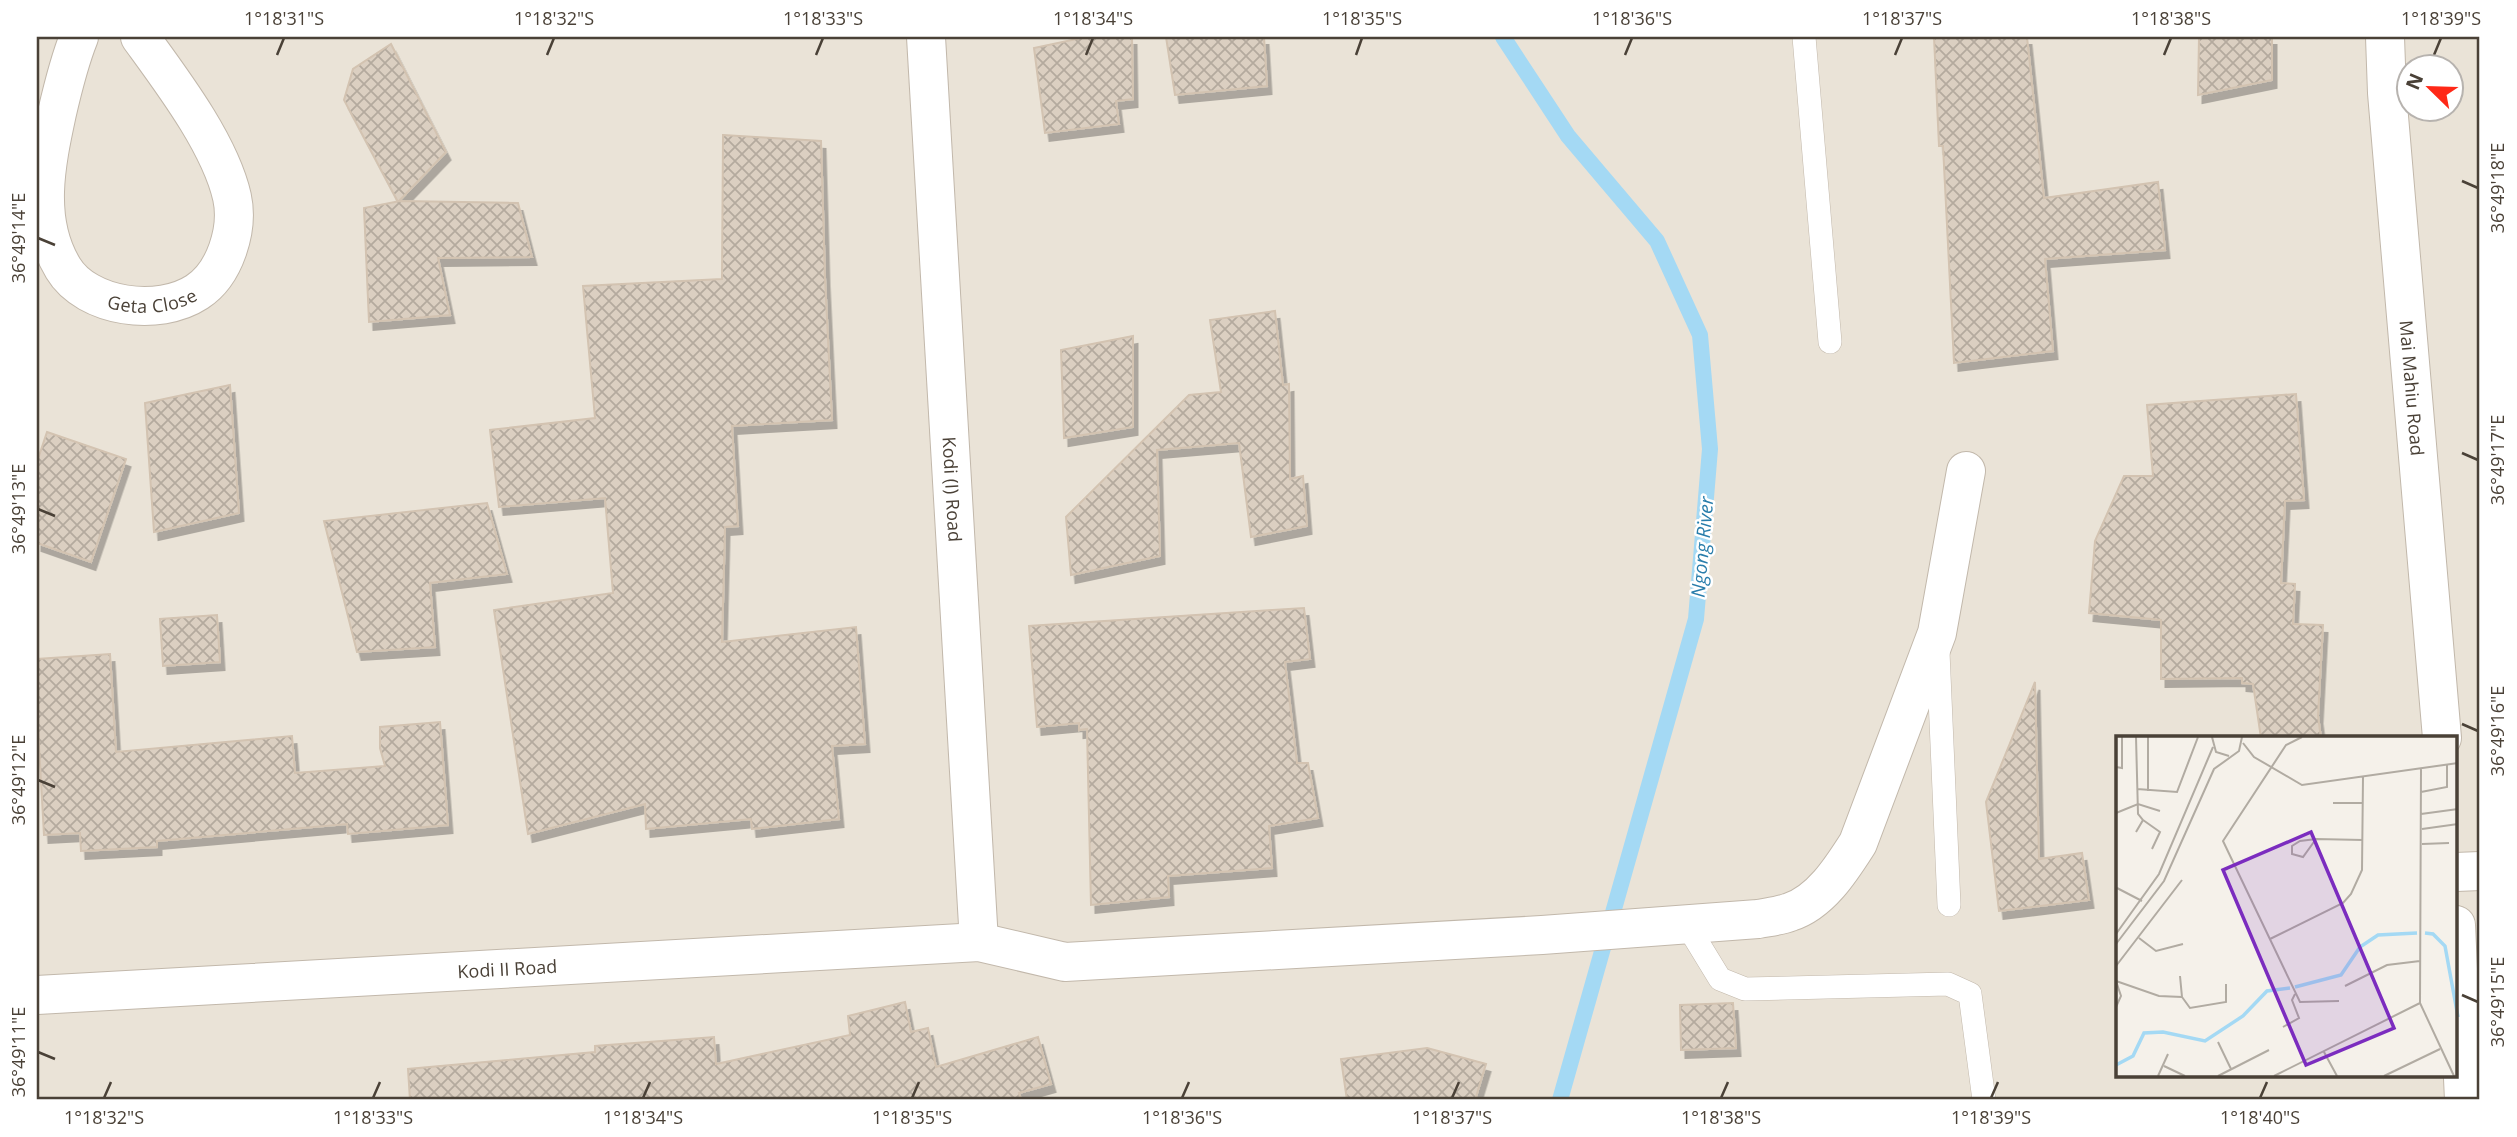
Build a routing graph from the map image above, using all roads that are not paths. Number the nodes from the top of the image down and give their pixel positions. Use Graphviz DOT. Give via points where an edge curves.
graph roads {
  1 [pos="79,37"];
  2 [pos="140,37"];
  3 [pos="926,37"];
  4 [pos="1804,37"];
  5 [pos="2385,37"];
  6 [pos="1830,342"];
  7 [pos="1966,471"];
  8 [pos="1937,633"];
  9 [pos="2442,736"];
  10 [pos="2480,871"];
  11 [pos="2458,873"];
  12 [pos="1949,905"];
  13 [pos="1670,926"];
  14 [pos="979,942"];
  15 [pos="2458,969"];
  16 [pos="37,995"];
  17 [pos="1984,1100"];
  18 [pos="2464,1100"];
  1 -- 2 [label="street, Geta Close" via="46,162 44,212 51,242 64,270 77,283 104,300 148,306 198,292 229,248 234,223 221,166"];
  3 -- 14 [label="street, Kodi (I) Road"];
  4 -- 6 [label="lane"];
  5 -- 9 [label="street, Mai Mahiu Road"];
  7 -- 8 [label="street, Kodi II Road"];
  8 -- 12 [label="lane"];
  8 -- 13 [label="street, Kodi II Road" via="1858,843 1839,872 1792,912"];
  10 -- 11 [label="street"];
  13 -- 14 [label="street, Kodi II Road" via="1065,962"];
  13 -- 17 [label="lane" via="1720,979 1745,989 1948,984 1970,994"];
  14 -- 16 [label="street, Kodi II Road"];
  15 -- 18 [label="street"];
}
